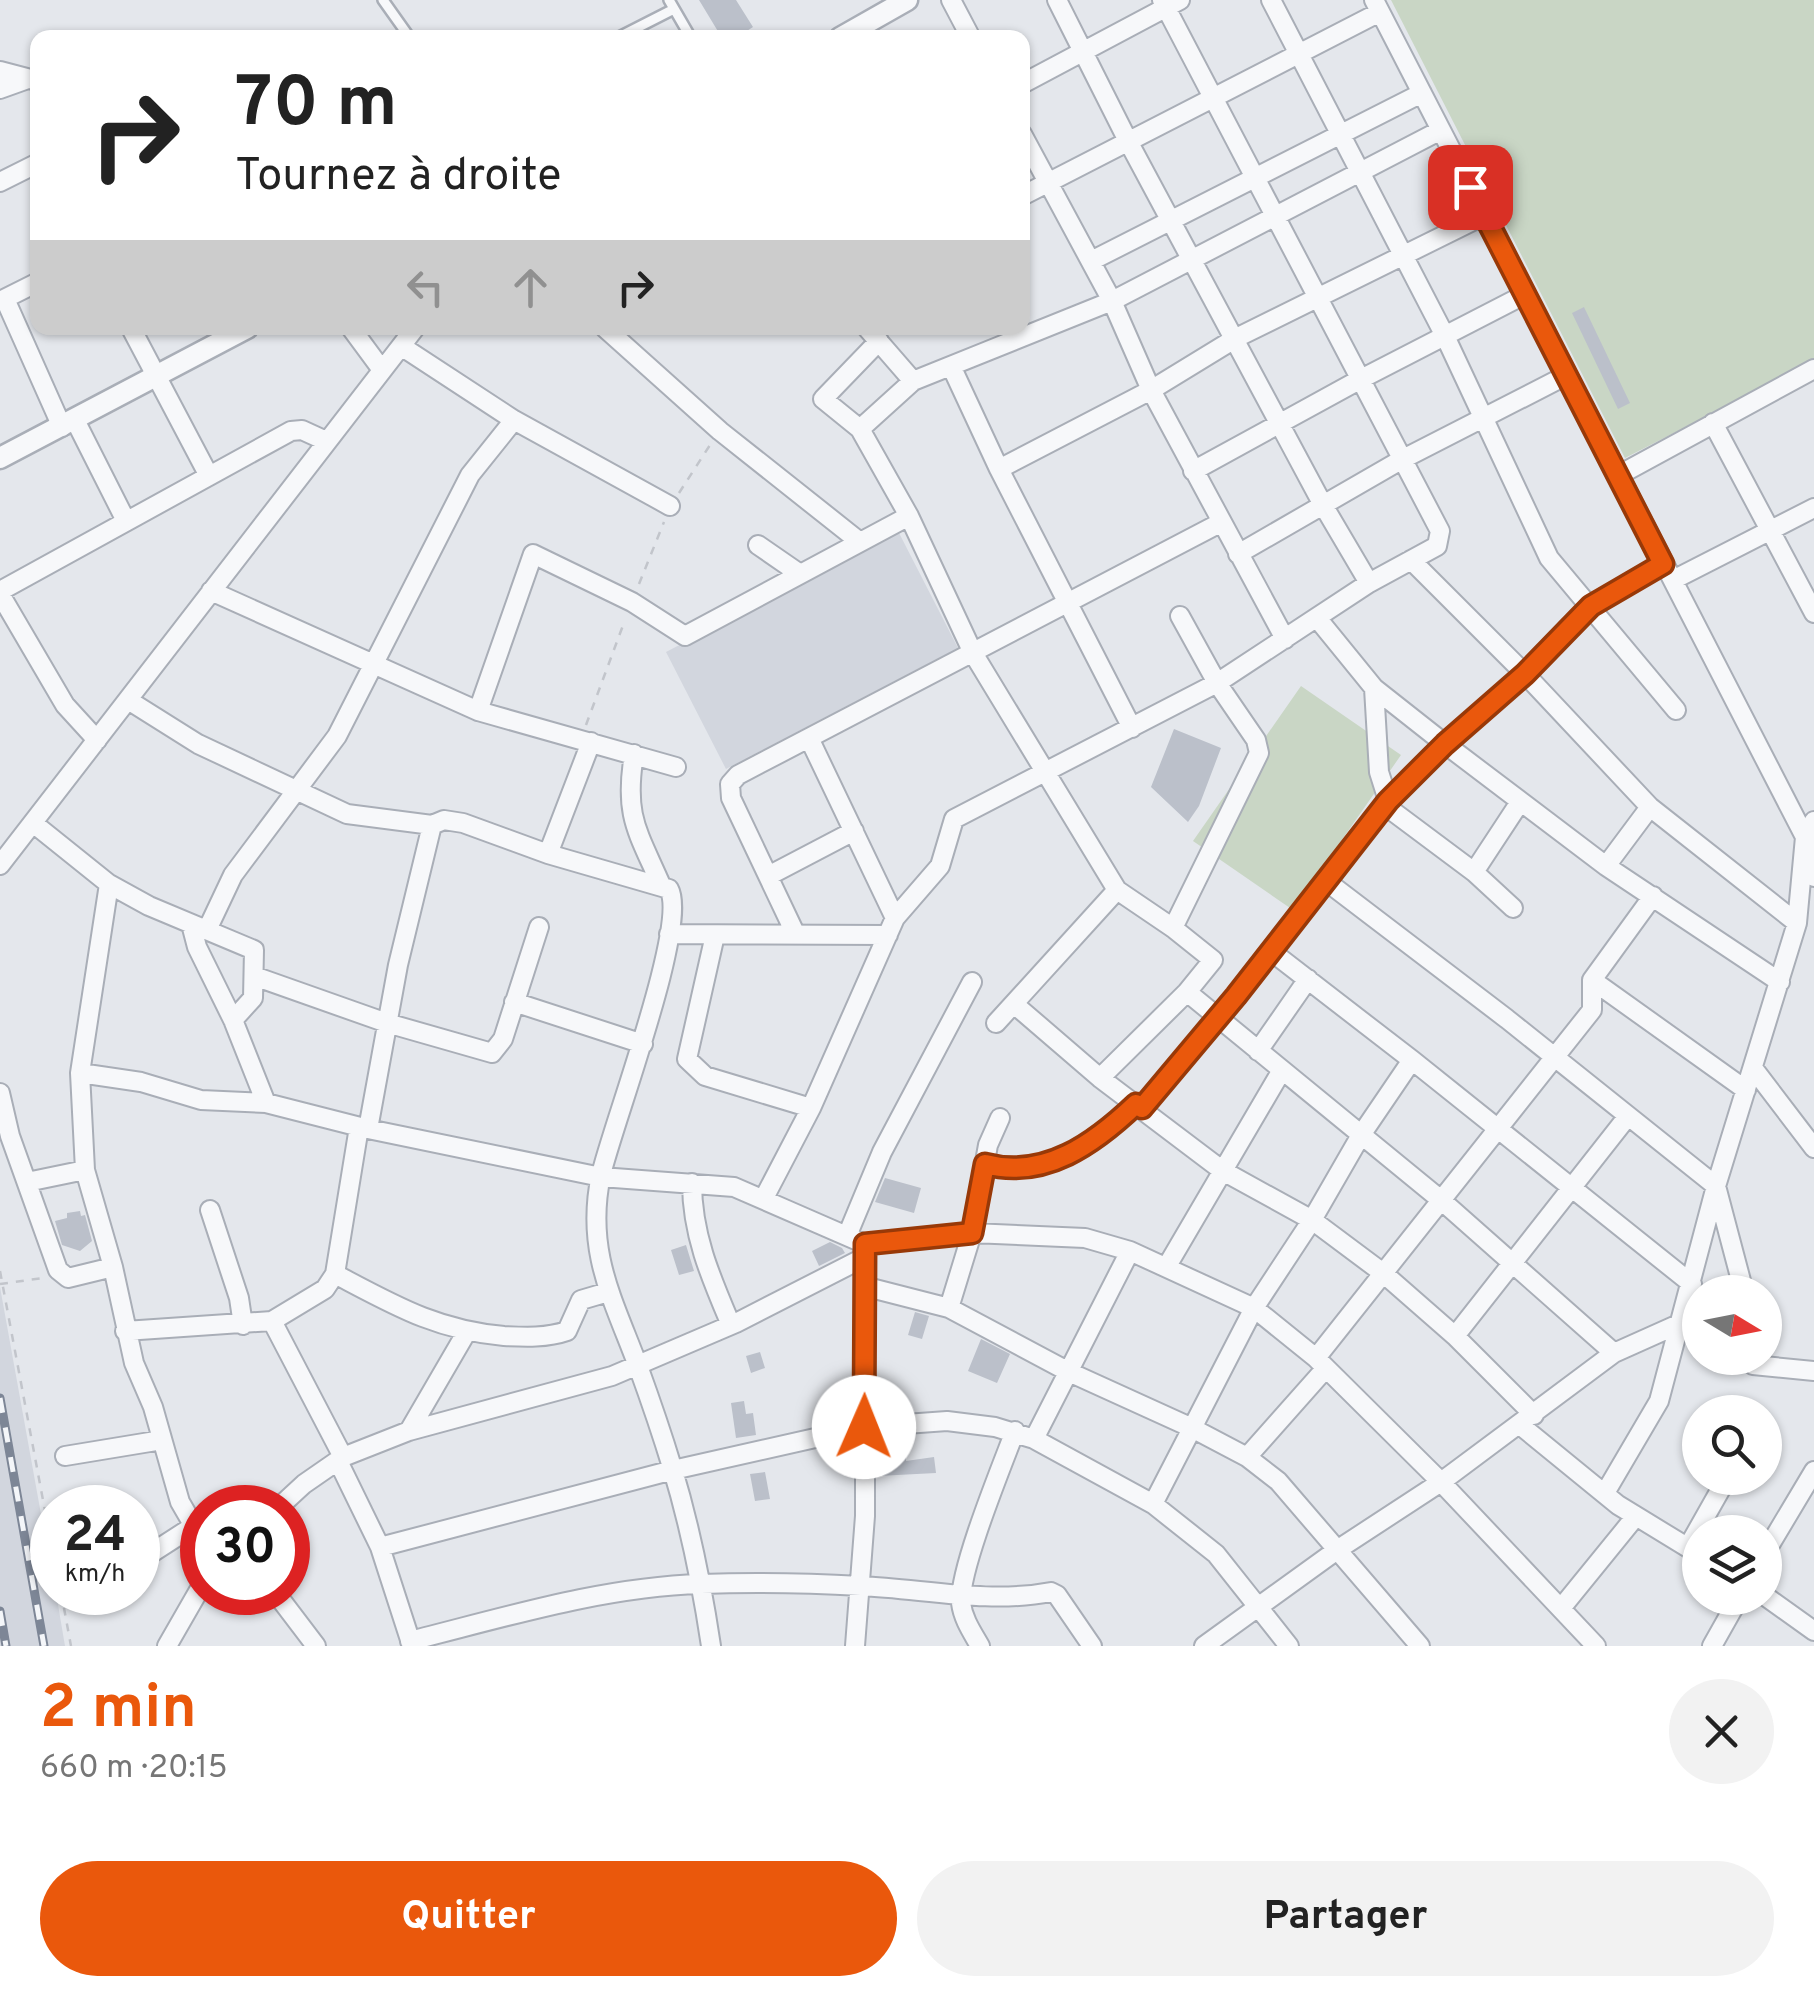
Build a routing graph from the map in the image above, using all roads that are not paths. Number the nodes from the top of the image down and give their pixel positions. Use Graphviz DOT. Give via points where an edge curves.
graph roads {
  1 [pos="382,0"];
  2 [pos="907,0"];
  3 [pos="951,0"];
  4 [pos="1057,0"];
  5 [pos="1271,0"];
  6 [pos="1169,3"];
  7 [pos="672,4"];
  8 [pos="1377,6"];
  9 [pos="404,30"];
  10 [pos="629,30"];
  11 [pos="687,30"];
  12 [pos="866,30"];
  13 [pos="967,30"];
  14 [pos="1083,52"];
  15 [pos="1299,54"];
  16 [pos="0,71"];
  17 [pos="30,79"];
  18 [pos="1030,80"];
  19 [pos="30,81"];
  20 [pos="0,89"];
  21 [pos="1422,92"];
  22 [pos="1213,98"];
  23 [pos="1441,130"];
  24 [pos="1341,134"];
  25 [pos="1128,142"];
  26 [pos="1030,149"];
  27 [pos="30,172"];
  28 [pos="1360,172"];
  29 [pos="1255,180"];
  30 [pos="0,182"];
  31 [pos="1048,182"];
  32 [pos="1030,192"];
  33 [pos="1485,215"];
  34 [pos="1274,217"];
  35 [pos="1172,222"];
  36 [pos="1404,256"];
  37 [pos="1192,260"];
  38 [pos="1091,262"];
  39 [pos="30,286"];
  40 [pos="1526,294"];
  41 [pos="1317,298"];
  42 [pos="2,300"];
  43 [pos="1112,301"];
  44 [pos="135,335"];
  45 [pos="234,335"];
  46 [pos="356,335"];
  47 [pos="410,335"];
  48 [pos="613,335"];
  49 [pos="626,335"];
  50 [pos="873,335"];
  51 [pos="875,335"];
  52 [pos="1445,336"];
  53 [pos="1236,338"];
  54 [pos="619,341"];
  55 [pos="401,346"];
  56 [pos="952,368"];
  57 [pos="382,370"];
  58 [pos="1813,371"];
  59 [pos="1568,375"];
  60 [pos="158,376"];
  61 [pos="1359,380"];
  62 [pos="913,381"];
  63 [pos="1151,390"];
  64 [pos="514,420"];
  65 [pos="1484,420"];
  66 [pos="1281,423"];
  67 [pos="69,424"];
  68 [pos="1713,424"];
  69 [pos="860,429"];
  70 [pos="326,441"];
  71 [pos="0,458"];
  72 [pos="1401,460"];
  73 [pos="999,469"];
  74 [pos="1193,471"];
  75 [pos="1618,474"];
  76 [pos="210,476"];
  77 [pos="670,506"];
  78 [pos="1323,506"];
  79 [pos="1814,508"];
  80 [pos="909,516"];
  81 [pos="126,522"];
  82 [pos="1220,522"];
  83 [pos="1770,530"];
  84 [pos="860,542"];
  85 [pos="758,545"];
  86 [pos="1238,554"];
  87 [pos="1411,560"];
  88 [pos="1668,572"];
  89 [pos="800,574"];
  90 [pos="1369,583"];
  91 [pos="212,591"];
  92 [pos="0,592"];
  93 [pos="1069,601"];
  94 [pos="1591,606"];
  95 [pos="1814,613"];
  96 [pos="1180,616"];
  97 [pos="1316,618"];
  98 [pos="1284,638"];
  99 [pos="973,652"];
  100 [pos="374,664"];
  101 [pos="1525,674"];
  102 [pos="1216,684"];
  103 [pos="1374,688"];
  104 [pos="128,700"];
  105 [pos="1676,710"];
  106 [pos="478,711"];
  107 [pos="1132,728"];
  108 [pos="808,738"];
  109 [pos="96,740"];
  110 [pos="586,741"];
  111 [pos="1445,744"];
  112 [pos="634,754"];
  113 [pos="676,767"];
  114 [pos="1045,772"];
  115 [pos="297,793"];
  116 [pos="1388,801"];
  117 [pos="1520,802"];
  118 [pos="1650,807"];
  119 [pos="32,823"];
  120 [pos="432,825"];
  121 [pos="1810,829"];
  122 [pos="854,831"];
  123 [pos="3,851"];
  124 [pos="548,854"];
  125 [pos="1606,866"];
  126 [pos="1474,872"];
  127 [pos="770,875"];
  128 [pos="1814,877"];
  129 [pos="1326,881"];
  130 [pos="110,884"];
  131 [pos="661,885"];
  132 [pos="1117,890"];
  133 [pos="1653,896"];
  134 [pos="1513,908"];
  135 [pos="1797,922"];
  136 [pos="199,927"];
  137 [pos="539,927"];
  138 [pos="891,927"];
  139 [pos="1173,928"];
  140 [pos="795,933"];
  141 [pos="669,934"];
  142 [pos="715,934"];
  143 [pos="1272,952"];
  144 [pos="254,976"];
  145 [pos="1308,979"];
  146 [pos="1592,980"];
  147 [pos="972,982"];
  148 [pos="1780,982"];
  149 [pos="1187,992"];
  150 [pos="514,1002"];
  151 [pos="1014,1004"];
  152 [pos="1219,1018"];
  153 [pos="233,1020"];
  154 [pos="387,1024"];
  155 [pos="996,1024"];
  156 [pos="643,1044"];
  157 [pos="1258,1050"];
  158 [pos="1554,1057"];
  159 [pos="1412,1060"];
  160 [pos="1754,1068"];
  161 [pos="1282,1070"];
  162 [pos="80,1073"];
  163 [pos="1100,1078"];
  164 [pos="1746,1090"];
  165 [pos="0,1093"];
  166 [pos="266,1103"];
  167 [pos="1139,1106"];
  168 [pos="812,1108"];
  169 [pos="1628,1116"];
  170 [pos="1000,1118"];
  171 [pos="364,1128"];
  172 [pos="1497,1129"];
  173 [pos="1361,1135"];
  174 [pos="1814,1148"];
  175 [pos="985,1164"];
  176 [pos="85,1170"];
  177 [pos="1223,1170"];
  178 [pos="601,1177"];
  179 [pos="27,1182"];
  180 [pos="692,1184"];
  181 [pos="1716,1186"];
  182 [pos="1571,1189"];
  183 [pos="764,1198"];
  184 [pos="1441,1200"];
  185 [pos="210,1210"];
  186 [pos="1312,1220"];
  187 [pos="972,1233"];
  188 [pos="859,1246"];
  189 [pos="1130,1251"];
  190 [pos="1513,1262"];
  191 [pos="1167,1266"];
  192 [pos="113,1267"];
  193 [pos="1383,1273"];
  194 [pos="334,1274"];
  195 [pos="1694,1275"];
  196 [pos="1740,1275"];
  197 [pos="1682,1276"];
  198 [pos="867,1287"];
  199 [pos="608,1292"];
  200 [pos="949,1308"];
  201 [pos="1254,1308"];
  202 [pos="1682,1319"];
  203 [pos="272,1321"];
  204 [pos="1681,1323"];
  205 [pos="244,1325"];
  206 [pos="731,1325"];
  207 [pos="125,1331"];
  208 [pos="466,1332"];
  209 [pos="1455,1336"];
  210 [pos="1614,1353"];
  211 [pos="1321,1363"];
  212 [pos="638,1366"];
  213 [pos="1782,1368"];
  214 [pos="1814,1371"];
  215 [pos="1069,1372"];
  216 [pos="1527,1420"];
  217 [pos="864,1427"];
  218 [pos="1190,1427"];
  219 [pos="409,1431"];
  220 [pos="1014,1431"];
  221 [pos="1034,1439"];
  222 [pos="162,1440"];
  223 [pos="65,1456"];
  224 [pos="1247,1457"];
  225 [pos="341,1459"];
  226 [pos="673,1470"];
  227 [pos="1814,1471"];
  228 [pos="1441,1482"];
  229 [pos="303,1485"];
  230 [pos="1605,1492"];
  231 [pos="1808,1498"];
  232 [pos="180,1502"];
  233 [pos="1153,1504"];
  234 [pos="1636,1516"];
  235 [pos="1782,1531"];
  236 [pos="1682,1544"];
  237 [pos="380,1548"];
  238 [pos="1337,1550"];
  239 [pos="702,1584"];
  240 [pos="861,1586"];
  241 [pos="961,1594"];
  242 [pos="1562,1607"];
  243 [pos="1258,1608"];
  244 [pos="1782,1608"];
  245 [pos="185,1615"];
  246 [pos="292,1615"];
  247 [pos="1729,1615"];
  248 [pos="1814,1631"];
  249 [pos="411,1643"];
  250 [pos="1590,1644"];
  251 [pos="167,1646"];
  252 [pos="316,1646"];
  253 [pos="711,1646"];
  254 [pos="855,1646"];
  255 [pos="980,1646"];
  256 [pos="1092,1646"];
  257 [pos="1205,1646"];
  258 [pos="1288,1646"];
  259 [pos="1420,1646"];
  260 [pos="1712,1646"];
  1 -- 9 [label="lane"];
  2 -- 12 [label="street"];
  3 -- 13 [label="street"];
  4 -- 14 [label="street"];
  5 -- 15 [label="street"];
  6 -- 14 [label="street"];
  6 -- 22 [label="street"];
  7 -- 10 [label="lane"];
  7 -- 11 [label="lane"];
  8 -- 15 [label="street"];
  8 -- 21 [label="street"];
  14 -- 18 [label="street"];
  14 -- 25 [label="street"];
  15 -- 22 [label="street"];
  15 -- 24 [label="street"];
  16 -- 17 [label="street"];
  19 -- 20 [label="street"];
  21 -- 23 [label="street"];
  21 -- 24 [label="street"];
  22 -- 25 [label="street"];
  22 -- 29 [label="street"];
  23 -- 28 [label="street"];
  23 -- 33 [label="street"];
  24 -- 28 [label="street"];
  24 -- 29 [label="street"];
  25 -- 31 [label="street"];
  25 -- 35 [label="street"];
  26 -- 31 [label="street"];
  27 -- 30 [label="street"];
  28 -- 34 [label="street"];
  28 -- 36 [label="street"];
  29 -- 34 [label="street"];
  29 -- 35 [label="street"];
  31 -- 32 [label="street"];
  31 -- 38 [label="street"];
  33 -- 36 [label="street"];
  33 -- 40 [label="street"];
  34 -- 37 [label="street"];
  34 -- 41 [label="street"];
  35 -- 37 [label="street"];
  35 -- 38 [label="street"];
  36 -- 41 [label="street"];
  36 -- 52 [label="street"];
  37 -- 43 [label="street"];
  37 -- 53 [label="street"];
  38 -- 43 [label="street"];
  39 -- 42 [label="street"];
  40 -- 52 [label="street"];
  40 -- 59 [label="street"];
  41 -- 53 [label="street"];
  41 -- 61 [label="street"];
  42 -- 67 [label="street"];
  43 -- 56 [label="street"];
  43 -- 63 [label="street"];
  44 -- 60 [label="street"];
  45 -- 60 [label="street"];
  46 -- 57 [label="street"];
  47 -- 55 [label="street"];
  48 -- 54 [label="street"];
  49 -- 54 [label="street"];
  50 -- 69 [label="street" via="823,399"];
  51 -- 62 [label="street"];
  52 -- 61 [label="street"];
  52 -- 65 [label="street"];
  53 -- 63 [label="street"];
  53 -- 66 [label="street"];
  54 -- 84 [label="street" via="720,432"];
  55 -- 57 [label="street"];
  55 -- 64 [label="street"];
  56 -- 62 [label="street"];
  56 -- 73 [label="street"];
  57 -- 70 [label="street"];
  58 -- 68 [label="street"];
  59 -- 65 [label="street"];
  59 -- 75 [label="street"];
  60 -- 67 [label="street"];
  60 -- 76 [label="street"];
  61 -- 66 [label="street"];
  61 -- 72 [label="street"];
  62 -- 69 [label="street"];
  63 -- 73 [label="street"];
  63 -- 74 [label="street"];
  64 -- 77 [label="street"];
  64 -- 100 [label="street" via="470,476"];
  65 -- 72 [label="street"];
  65 -- 94 [label="street" via="1549,558"];
  66 -- 74 [label="street"];
  66 -- 78 [label="street"];
  67 -- 71 [label="street"];
  67 -- 81 [label="street"];
  68 -- 75 [label="street"];
  68 -- 83 [label="street"];
  69 -- 80 [label="street"];
  70 -- 76 [label="street" via="291,431"];
  70 -- 91 [label="street"];
  72 -- 78 [label="street"];
  72 -- 87 [label="street" via="1440,531 1437,546"];
  73 -- 93 [label="street"];
  74 -- 82 [label="street"];
  75 -- 88 [label="street"];
  76 -- 81 [label="street"];
  78 -- 86 [label="street"];
  78 -- 90 [label="street"];
  79 -- 83 [label="street"];
  80 -- 84 [label="street"];
  80 -- 99 [label="street"];
  81 -- 92 [label="street"];
  82 -- 86 [label="street"];
  82 -- 93 [label="street"];
  83 -- 88 [label="street"];
  83 -- 95 [label="street"];
  84 -- 89 [label="street"];
  85 -- 89 [label="street"];
  86 -- 98 [label="street"];
  87 -- 90 [label="street"];
  87 -- 101 [label="street"];
  88 -- 94 [label="street"];
  88 -- 121 [label="street"];
  89 -- 106 [label="street" via="685,636 534,554"];
  90 -- 97 [label="street"];
  91 -- 100 [label="street"];
  91 -- 104 [label="street"];
  92 -- 109 [label="street" via="65,706"];
  93 -- 99 [label="street"];
  93 -- 107 [label="street"];
  94 -- 101 [label="street"];
  94 -- 105 [label="street"];
  96 -- 102 [label="street"];
  97 -- 98 [label="street"];
  97 -- 103 [label="street"];
  98 -- 102 [label="street"];
  99 -- 108 [label="street"];
  99 -- 114 [label="street"];
  100 -- 106 [label="street"];
  100 -- 115 [label="street" via="337,736"];
  101 -- 111 [label="street"];
  101 -- 118 [label="street"];
  102 -- 107 [label="street"];
  102 -- 139 [label="street" via="1259,753"];
  103 -- 111 [label="street"];
  103 -- 116 [label="street" via="1379,772"];
  104 -- 109 [label="street"];
  104 -- 115 [label="street"];
  106 -- 110 [label="street"];
  107 -- 114 [label="street"];
  108 -- 122 [label="street"];
  108 -- 127 [label="street" via="730,784"];
  109 -- 119 [label="street"];
  110 -- 112 [label="street"];
  110 -- 124 [label="street"];
  111 -- 116 [label="street"];
  111 -- 117 [label="street"];
  112 -- 113 [label="street"];
  112 -- 131 [label="street" via="630,809"];
  114 -- 132 [label="street"];
  114 -- 138 [label="street" via="954,819 940,866"];
  115 -- 120 [label="street" via="346,814"];
  115 -- 136 [label="street"];
  116 -- 126 [label="street" via="1401,820"];
  116 -- 129 [label="street"];
  117 -- 125 [label="street"];
  117 -- 126 [label="street"];
  118 -- 125 [label="street"];
  118 -- 135 [label="street"];
  119 -- 123 [label="street"];
  119 -- 130 [label="street"];
  120 -- 124 [label="street" via="463,823"];
  120 -- 154 [label="street"];
  121 -- 128 [label="street"];
  121 -- 135 [label="street"];
  122 -- 127 [label="street"];
  122 -- 138 [label="street"];
  124 -- 131 [label="street"];
  125 -- 133 [label="street"];
  126 -- 134 [label="street"];
  127 -- 140 [label="street"];
  129 -- 143 [label="street"];
  129 -- 158 [label="street"];
  130 -- 136 [label="street"];
  130 -- 162 [label="street"];
  131 -- 141 [label="street" via="674,897"];
  132 -- 139 [label="street"];
  132 -- 151 [label="street"];
  133 -- 146 [label="street"];
  133 -- 148 [label="street"];
  135 -- 148 [label="street"];
  136 -- 144 [label="street" via="251,946"];
  136 -- 153 [label="street" via="198,947"];
  137 -- 150 [label="street"];
  138 -- 140 [label="street"];
  138 -- 168 [label="street"];
  139 -- 149 [label="street" via="1213,960"];
  140 -- 142 [label="street"];
  141 -- 142 [label="street"];
  141 -- 156 [label="street"];
  142 -- 168 [label="street" via="687,1059 705,1076"];
  143 -- 145 [label="street"];
  143 -- 152 [label="street"];
  144 -- 153 [label="street" via="253,998"];
  144 -- 154 [label="street"];
  145 -- 157 [label="street"];
  145 -- 159 [label="street"];
  146 -- 158 [label="street" via="1592,1010"];
  146 -- 164 [label="street"];
  147 -- 188 [label="street" via="882,1152"];
  148 -- 160 [label="street"];
  149 -- 152 [label="street"];
  149 -- 163 [label="street"];
  150 -- 154 [label="street" via="492,1053"];
  150 -- 156 [label="street"];
  151 -- 155 [label="street"];
  151 -- 163 [label="street"];
  152 -- 157 [label="street"];
  152 -- 167 [label="street"];
  153 -- 166 [label="street"];
  154 -- 171 [label="street"];
  156 -- 178 [label="street"];
  157 -- 161 [label="street"];
  158 -- 169 [label="street"];
  158 -- 172 [label="street"];
  159 -- 172 [label="street"];
  159 -- 173 [label="street"];
  160 -- 164 [label="street"];
  160 -- 174 [label="street"];
  161 -- 173 [label="street"];
  161 -- 177 [label="street"];
  162 -- 166 [label="street" via="201,1100"];
  162 -- 176 [label="street"];
  163 -- 167 [label="street"];
  164 -- 181 [label="street"];
  165 -- 179 [label="street"];
  166 -- 171 [label="street"];
  167 -- 175 [label="street" via="1042,1166"];
  167 -- 177 [label="street"];
  168 -- 183 [label="street"];
  169 -- 181 [label="street"];
  169 -- 182 [label="street"];
  170 -- 175 [label="street"];
  171 -- 178 [label="street"];
  171 -- 194 [label="street"];
  172 -- 182 [label="street"];
  172 -- 184 [label="street"];
  173 -- 184 [label="street"];
  173 -- 186 [label="street"];
  175 -- 187 [label="street"];
  176 -- 179 [label="street"];
  176 -- 192 [label="street"];
  177 -- 186 [label="street"];
  177 -- 191 [label="street"];
  178 -- 180 [label="street"];
  178 -- 199 [label="street" via="597,1249"];
  179 -- 192 [label="street" via="62,1276"];
  180 -- 183 [label="street" via="734,1187"];
  180 -- 206 [label="street" via="700,1247"];
  181 -- 195 [label="street"];
  181 -- 196 [label="street"];
  182 -- 190 [label="street"];
  182 -- 197 [label="street"];
  183 -- 188 [label="street"];
  184 -- 190 [label="street"];
  184 -- 193 [label="street"];
  185 -- 205 [label="street"];
  186 -- 193 [label="street"];
  186 -- 201 [label="street"];
  187 -- 188 [label="street"];
  187 -- 189 [label="street" via="1086,1238"];
  187 -- 200 [label="street"];
  188 -- 198 [label="street"];
  188 -- 206 [label="street"];
  189 -- 191 [label="street"];
  189 -- 215 [label="street"];
  190 -- 209 [label="street"];
  190 -- 210 [label="street"];
  191 -- 201 [label="street"];
  192 -- 207 [label="street"];
  193 -- 209 [label="street"];
  193 -- 211 [label="street"];
  194 -- 203 [label="street" via="325,1289"];
  194 -- 208 [label="street"];
  198 -- 200 [label="street"];
  198 -- 217 [label="street"];
  199 -- 208 [label="street" via="581,1300 567,1330 555,1335"];
  199 -- 212 [label="street"];
  200 -- 215 [label="street"];
  201 -- 211 [label="street"];
  201 -- 218 [label="street"];
  202 -- 204 [label="street"];
  203 -- 205 [label="street"];
  203 -- 225 [label="street"];
  204 -- 210 [label="street"];
  204 -- 230 [label="street" via="1660,1401"];
  205 -- 207 [label="street"];
  206 -- 212 [label="street"];
  207 -- 222 [label="street"];
  208 -- 219 [label="street"];
  209 -- 216 [label="street"];
  210 -- 216 [label="street"];
  211 -- 224 [label="street"];
  211 -- 228 [label="street"];
  212 -- 219 [label="street"];
  212 -- 226 [label="street"];
  213 -- 214 [label="street"];
  215 -- 218 [label="street"];
  215 -- 221 [label="street"];
  216 -- 228 [label="street"];
  216 -- 230 [label="street"];
  217 -- 220 [label="street" via="947,1422"];
  217 -- 226 [label="street"];
  217 -- 240 [label="street"];
  218 -- 224 [label="street"];
  218 -- 233 [label="street"];
  219 -- 225 [label="street"];
  220 -- 221 [label="street"];
  220 -- 241 [label="street"];
  221 -- 233 [label="street"];
  222 -- 223 [label="street"];
  222 -- 232 [label="street"];
  224 -- 238 [label="street" via="1278,1481"];
  225 -- 229 [label="street"];
  225 -- 237 [label="street"];
  226 -- 237 [label="street"];
  226 -- 239 [label="street"];
  227 -- 231 [label="street"];
  228 -- 238 [label="street"];
  228 -- 242 [label="street"];
  230 -- 234 [label="street"];
  231 -- 235 [label="street"];
  233 -- 243 [label="street" via="1216,1554"];
  234 -- 236 [label="street"];
  234 -- 242 [label="street"];
  237 -- 249 [label="street"];
  238 -- 243 [label="street"];
  238 -- 259 [label="street"];
  239 -- 240 [label="street"];
  239 -- 249 [label="street" via="587,1597"];
  239 -- 253 [label="street"];
  240 -- 241 [label="street"];
  240 -- 254 [label="street"];
  241 -- 255 [label="street"];
  241 -- 256 [label="street" via="1024,1598 1054,1592"];
  242 -- 250 [label="street"];
  243 -- 257 [label="street"];
  243 -- 258 [label="street"];
  244 -- 248 [label="street"];
  245 -- 251 [label="street"];
  246 -- 252 [label="street"];
  247 -- 260 [label="street"];
}
